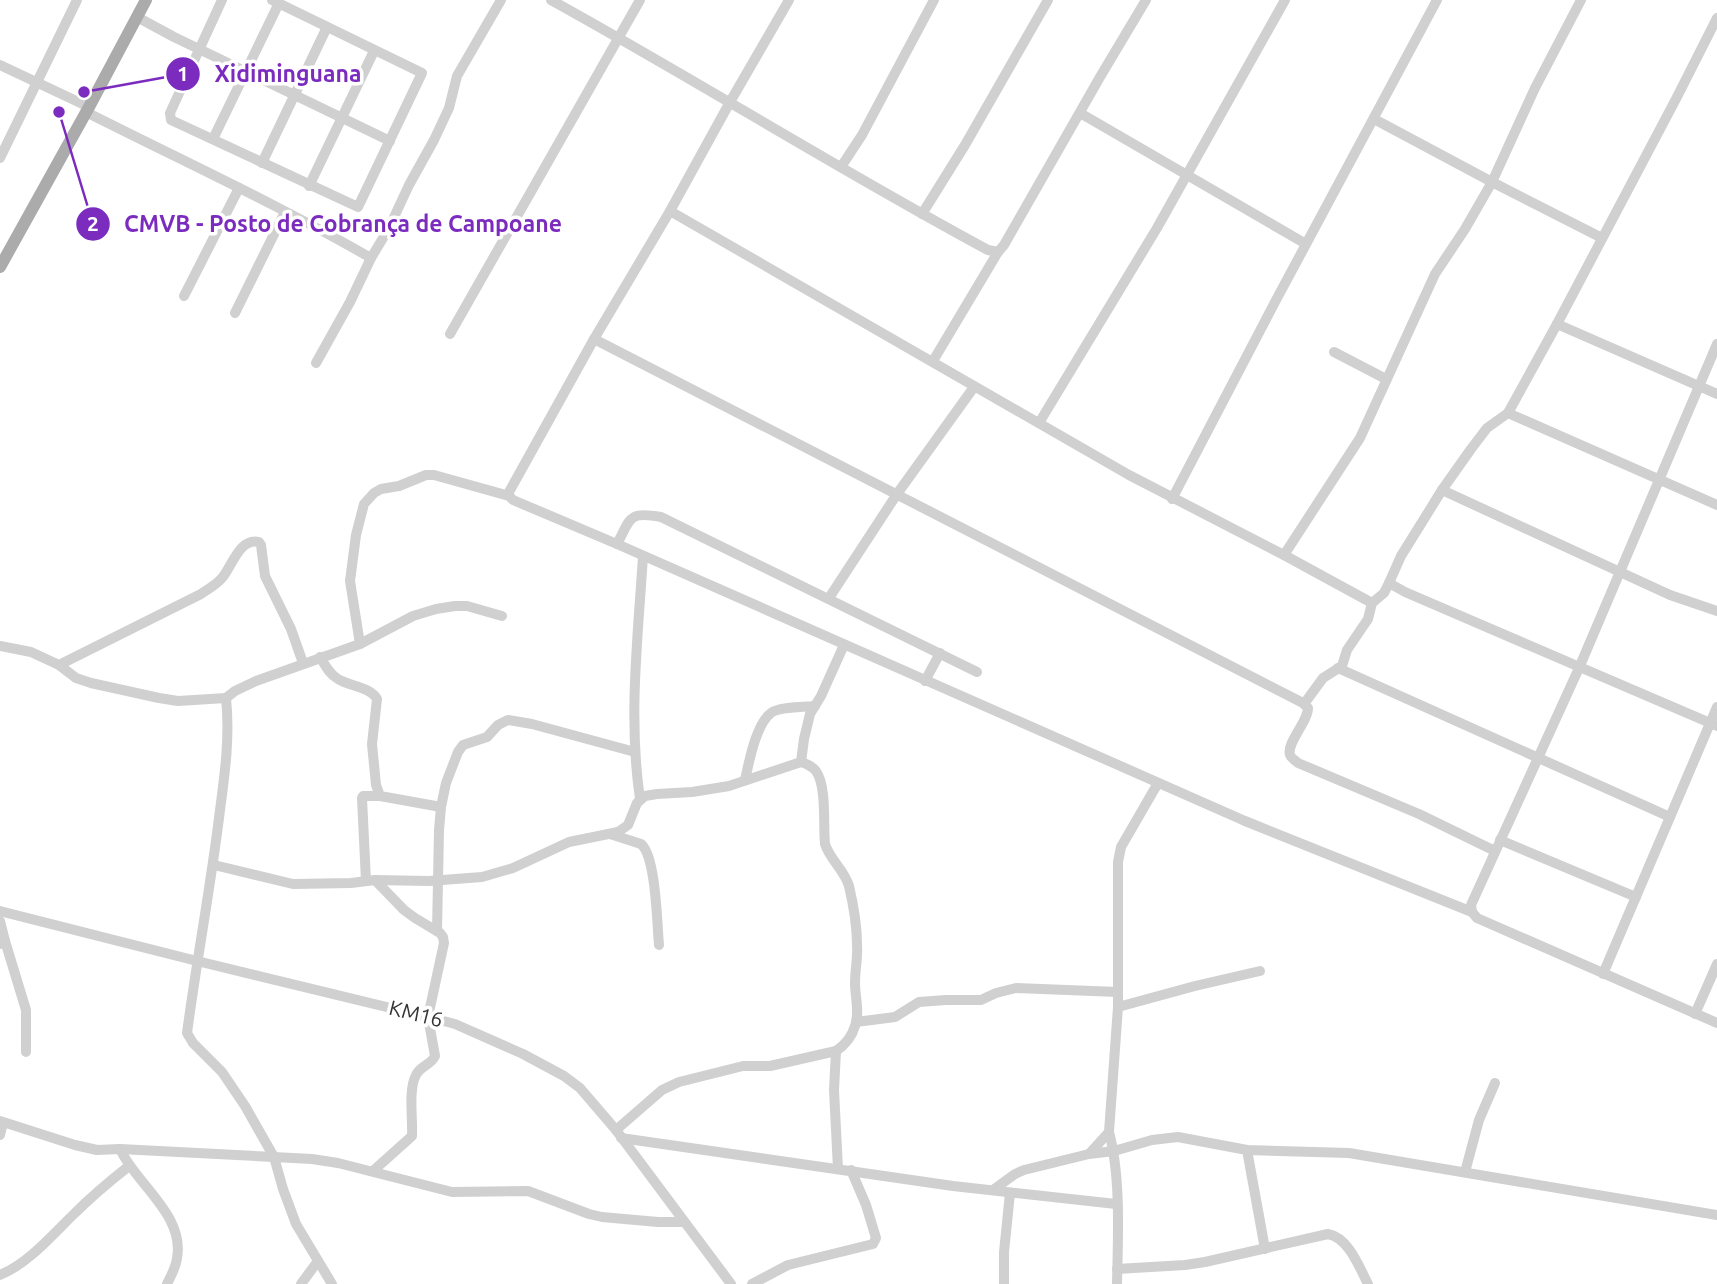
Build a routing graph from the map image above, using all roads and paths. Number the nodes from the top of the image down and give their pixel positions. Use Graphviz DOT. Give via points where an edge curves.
graph roads {
  1 [pos="77,0"];
  2 [pos="146,0"];
  3 [pos="222,0"];
  4 [pos="501,0"];
  5 [pos="551,0"];
  6 [pos="640,0"];
  7 [pos="789,0"];
  8 [pos="934,0"];
  9 [pos="1048,0"];
  10 [pos="1146,0"];
  11 [pos="1286,0"];
  12 [pos="1437,0"];
  13 [pos="1581,0"];
  14 [pos="275,2"];
  15 [pos="137,17"];
  16 [pos="1717,18"];
  17 [pos="327,27"];
  18 [pos="618,37"];
  19 [pos="200,50"];
  20 [pos="374,51"];
  21 [pos="0,66"];
  22 [pos="246,71"];
  23 [pos="36,82"];
  24 [pos="293,95"];
  25 [pos="730,102"];
  26 [pos="87,110"];
  27 [pos="1080,113"];
  28 [pos="342,118"];
  29 [pos="1374,119"];
  30 [pos="214,139"];
  31 [pos="390,141"];
  32 [pos="0,158"];
  33 [pos="262,163"];
  34 [pos="841,167"];
  35 [pos="1187,175"];
  36 [pos="1492,182"];
  37 [pos="309,186"];
  38 [pos="239,188"];
  39 [pos="670,211"];
  40 [pos="285,212"];
  41 [pos="922,215"];
  42 [pos="1602,238"];
  43 [pos="1306,244"];
  44 [pos="998,251"];
  45 [pos="371,258"];
  46 [pos="0,267"];
  47 [pos="184,296"];
  48 [pos="235,313"];
  49 [pos="1557,324"];
  50 [pos="450,334"];
  51 [pos="594,339"];
  52 [pos="1717,344"];
  53 [pos="1334,352"];
  54 [pos="933,361"];
  55 [pos="316,363"];
  56 [pos="1386,379"];
  57 [pos="1698,386"];
  58 [pos="974,387"];
  59 [pos="1717,394"];
  60 [pos="1508,413"];
  61 [pos="1039,423"];
  62 [pos="1660,478"];
  63 [pos="1443,490"];
  64 [pos="897,494"];
  65 [pos="509,496"];
  66 [pos="1172,499"];
  67 [pos="1717,505"];
  68 [pos="617,544"];
  69 [pos="1284,555"];
  70 [pos="643,556"];
  71 [pos="1619,572"];
  72 [pos="1389,583"];
  73 [pos="829,598"];
  74 [pos="1372,603"];
  75 [pos="1717,611"];
  76 [pos="502,616"];
  77 [pos="360,644"];
  78 [pos="844,645"];
  79 [pos="0,646"];
  80 [pos="940,653"];
  81 [pos="320,657"];
  82 [pos="303,663"];
  83 [pos="60,665"];
  84 [pos="1338,668"];
  85 [pos="1579,668"];
  86 [pos="976,673"];
  87 [pos="925,681"];
  88 [pos="226,698"];
  89 [pos="1304,704"];
  90 [pos="815,706"];
  91 [pos="1717,707"];
  92 [pos="1713,724"];
  93 [pos="635,752"];
  94 [pos="1536,758"];
  95 [pos="801,762"];
  96 [pos="745,780"];
  97 [pos="1158,783"];
  98 [pos="380,796"];
  99 [pos="640,799"];
  100 [pos="441,807"];
  101 [pos="1670,817"];
  102 [pos="609,834"];
  103 [pos="1500,840"];
  104 [pos="1495,851"];
  105 [pos="214,865"];
  106 [pos="371,881"];
  107 [pos="439,881"];
  108 [pos="1636,897"];
  109 [pos="0,911"];
  110 [pos="1472,912"];
  111 [pos="0,920"];
  112 [pos="438,931"];
  113 [pos="3,943"];
  114 [pos="659,945"];
  115 [pos="197,961"];
  116 [pos="1717,964"];
  117 [pos="1260,971"];
  118 [pos="1603,974"];
  119 [pos="1118,992"];
  120 [pos="1118,1007"];
  121 [pos="1695,1014"];
  122 [pos="428,1017"];
  123 [pos="856,1022"];
  124 [pos="1717,1023"];
  125 [pos="836,1051"];
  126 [pos="26,1052"];
  127 [pos="1495,1083"];
  128 [pos="2,1122"];
  129 [pos="1109,1132"];
  130 [pos="618,1134"];
  131 [pos="0,1135"];
  132 [pos="120,1149"];
  133 [pos="1247,1150"];
  134 [pos="1114,1151"];
  135 [pos="1089,1154"];
  136 [pos="274,1157"];
  137 [pos="129,1166"];
  138 [pos="838,1168"];
  139 [pos="850,1170"];
  140 [pos="373,1171"];
  141 [pos="1465,1172"];
  142 [pos="993,1190"];
  143 [pos="1010,1193"];
  144 [pos="1116,1204"];
  145 [pos="1717,1215"];
  146 [pos="684,1222"];
  147 [pos="1265,1249"];
  148 [pos="318,1261"];
  149 [pos="1117,1269"];
  150 [pos="0,1275"];
  151 [pos="167,1284"];
  152 [pos="301,1284"];
  153 [pos="332,1284"];
  154 [pos="731,1284"];
  155 [pos="752,1284"];
  156 [pos="1004,1284"];
  157 [pos="1117,1284"];
  158 [pos="1368,1284"];
  1 -- 23 [label="street"];
  2 -- 15 [label="main road"];
  3 -- 19 [label="street"];
  4 -- 45 [label="street" via="457,76 444,118"];
  5 -- 18 [label="street"];
  6 -- 18 [label="street"];
  7 -- 25 [label="street"];
  8 -- 34 [label="street"];
  9 -- 41 [label="street"];
  10 -- 27 [label="street"];
  11 -- 35 [label="street"];
  12 -- 29 [label="street"];
  13 -- 36 [label="street"];
  14 -- 17 [label="street"];
  14 -- 22 [label="street"];
  15 -- 19 [label="street"];
  15 -- 26 [label="main road"];
  16 -- 42 [label="street"];
  17 -- 20 [label="street"];
  17 -- 24 [label="street"];
  18 -- 25 [label="street"];
  18 -- 50 [label="street"];
  19 -- 22 [label="street"];
  19 -- 30 [label="street" via="170,117"];
  20 -- 28 [label="street"];
  20 -- 31 [label="street" via="422,73"];
  21 -- 23 [label="street"];
  22 -- 24 [label="street"];
  22 -- 30 [label="street"];
  23 -- 26 [label="street"];
  23 -- 32 [label="street"];
  24 -- 28 [label="street"];
  24 -- 33 [label="street"];
  25 -- 34 [label="street"];
  25 -- 39 [label="street"];
  26 -- 38 [label="street"];
  26 -- 46 [label="main road"];
  27 -- 35 [label="street"];
  27 -- 44 [label="street"];
  28 -- 31 [label="street"];
  28 -- 37 [label="street"];
  29 -- 36 [label="street"];
  29 -- 43 [label="street"];
  30 -- 33 [label="street"];
  31 -- 37 [label="street" via="358,207"];
  33 -- 37 [label="street"];
  34 -- 41 [label="street"];
  35 -- 43 [label="street"];
  35 -- 61 [label="street"];
  36 -- 42 [label="street"];
  36 -- 56 [label="street" via="1435,274"];
  38 -- 40 [label="street"];
  38 -- 47 [label="street"];
  39 -- 51 [label="street"];
  39 -- 54 [label="street"];
  40 -- 45 [label="street"];
  40 -- 48 [label="street"];
  41 -- 44 [label="street"];
  42 -- 49 [label="street"];
  43 -- 66 [label="street"];
  44 -- 54 [label="street"];
  45 -- 55 [label="street"];
  49 -- 57 [label="street"];
  49 -- 60 [label="street"];
  51 -- 64 [label="street"];
  51 -- 65 [label="street"];
  52 -- 57 [label="street"];
  53 -- 56 [label="street"];
  54 -- 58 [label="street"];
  56 -- 69 [label="street" via="1360,438"];
  57 -- 59 [label="street"];
  57 -- 62 [label="street"];
  58 -- 61 [label="street"];
  58 -- 64 [label="street"];
  60 -- 62 [label="street"];
  60 -- 63 [label="street" via="1486,428"];
  61 -- 66 [label="street"];
  62 -- 67 [label="street"];
  62 -- 71 [label="street"];
  63 -- 71 [label="street"];
  63 -- 72 [label="street"];
  64 -- 73 [label="street"];
  64 -- 89 [label="street"];
  65 -- 68 [label="street"];
  65 -- 77 [label="street" via="430,474 381,489 368,498 356,535 350,581"];
  66 -- 69 [label="street"];
  68 -- 70 [label="street"];
  68 -- 73 [label="street" via="633,517 661,517"];
  69 -- 74 [label="street"];
  70 -- 78 [label="street"];
  70 -- 93 [label="street" via="636,640"];
  71 -- 75 [label="street"];
  71 -- 85 [label="street"];
  72 -- 74 [label="street"];
  72 -- 85 [label="street"];
  73 -- 80 [label="street"];
  74 -- 84 [label="street" via="1368,619"];
  76 -- 77 [label="street" via="454,606 413,616"];
  77 -- 81 [label="street"];
  78 -- 87 [label="street"];
  78 -- 90 [label="street"];
  79 -- 83 [label="street" via="31,652"];
  80 -- 86 [label="street"];
  80 -- 87 [label="street"];
  81 -- 82 [label="street"];
  81 -- 98 [label="street" via="334,677 376,696 372,744"];
  82 -- 83 [label="street" via="265,576 261,545 254,540 239,551 220,580 200,595"];
  82 -- 88 [label="street"];
  83 -- 88 [label="street" via="84,681 159,698"];
  84 -- 89 [label="street" via="1323,678"];
  84 -- 94 [label="street"];
  85 -- 92 [label="street"];
  85 -- 94 [label="street"];
  87 -- 97 [label="street"];
  88 -- 105 [label="street" via="228,750"];
  89 -- 104 [label="street" via="1307,716 1290,751 1298,763"];
  90 -- 95 [label="street"];
  90 -- 96 [label="street" via="771,713 755,740"];
  91 -- 92 [label="street"];
  92 -- 101 [label="street"];
  93 -- 99 [label="street"];
  93 -- 100 [label="street" via="508,720 487,737 463,745"];
  94 -- 101 [label="street"];
  94 -- 103 [label="street"];
  95 -- 96 [label="street"];
  95 -- 123 [label="street" via="812,767 820,779 827,853 848,884 857,947"];
  96 -- 99 [label="street"];
  97 -- 110 [label="street"];
  97 -- 119 [label="street" via="1119,854"];
  98 -- 100 [label="street"];
  98 -- 106 [label="street" via="362,798"];
  99 -- 102 [label="street" via="628,825"];
  100 -- 107 [label="street"];
  101 -- 108 [label="street"];
  102 -- 107 [label="street" via="569,842 491,876"];
  102 -- 114 [label="street" via="641,844 648,851"];
  103 -- 104 [label="street"];
  103 -- 108 [label="street"];
  104 -- 110 [label="street"];
  105 -- 106 [label="street" via="293,884"];
  105 -- 115 [label="street"];
  106 -- 107 [label="street"];
  106 -- 112 [label="street" via="404,910"];
  107 -- 112 [label="street"];
  108 -- 118 [label="street"];
  109 -- 115 [label="street, KM16"];
  110 -- 118 [label="street"];
  111 -- 113 [label="street"];
  112 -- 122 [label="street" via="444,943"];
  113 -- 126 [label="street" via="26,1010"];
  115 -- 122 [label="street, KM16"];
  115 -- 136 [label="street" via="187,1036 222,1072"];
  116 -- 121 [label="street"];
  117 -- 120 [label="street"];
  118 -- 121 [label="street"];
  119 -- 120 [label="street"];
  119 -- 123 [label="street" via="1016,988 981,1000 919,1002 895,1017"];
  120 -- 129 [label="street"];
  121 -- 124 [label="street"];
  122 -- 130 [label="street, KM16" via="454,1024 564,1076 580,1088"];
  122 -- 140 [label="street" via="435,1056 413,1080 412,1136"];
  123 -- 125 [label="street" via="850,1037"];
  125 -- 130 [label="street" via="679,1082 662,1090"];
  125 -- 138 [label="street"];
  127 -- 141 [label="street"];
  128 -- 131 [label="street"];
  128 -- 132 [label="street" via="85,1148"];
  129 -- 134 [label="street"];
  129 -- 135 [label="street"];
  130 -- 138 [label="street"];
  130 -- 146 [label="street, KM16"];
  132 -- 136 [label="street"];
  132 -- 137 [label="street"];
  133 -- 134 [label="street" via="1178,1137"];
  133 -- 141 [label="street" via="1349,1153"];
  133 -- 147 [label="street"];
  134 -- 135 [label="street"];
  134 -- 144 [label="street"];
  135 -- 142 [label="street" via="1018,1171"];
  136 -- 140 [label="street"];
  136 -- 148 [label="street" via="290,1211"];
  137 -- 150 [label="street" via="13,1270"];
  137 -- 151 [label="street" via="173,1224 177,1259"];
  138 -- 139 [label="street"];
  139 -- 142 [label="street"];
  139 -- 155 [label="street" via="876,1238 873,1244 788,1265"];
  140 -- 146 [label="street" via="452,1192 528,1191 589,1214"];
  141 -- 145 [label="street"];
  142 -- 143 [label="street"];
  143 -- 144 [label="street"];
  143 -- 156 [label="street"];
  144 -- 149 [label="street"];
  146 -- 154 [label="street, KM16"];
  147 -- 149 [label="street" via="1185,1265"];
  147 -- 158 [label="street" via="1336,1236"];
  148 -- 152 [label="street"];
  148 -- 153 [label="street"];
  149 -- 157 [label="street"];
}
